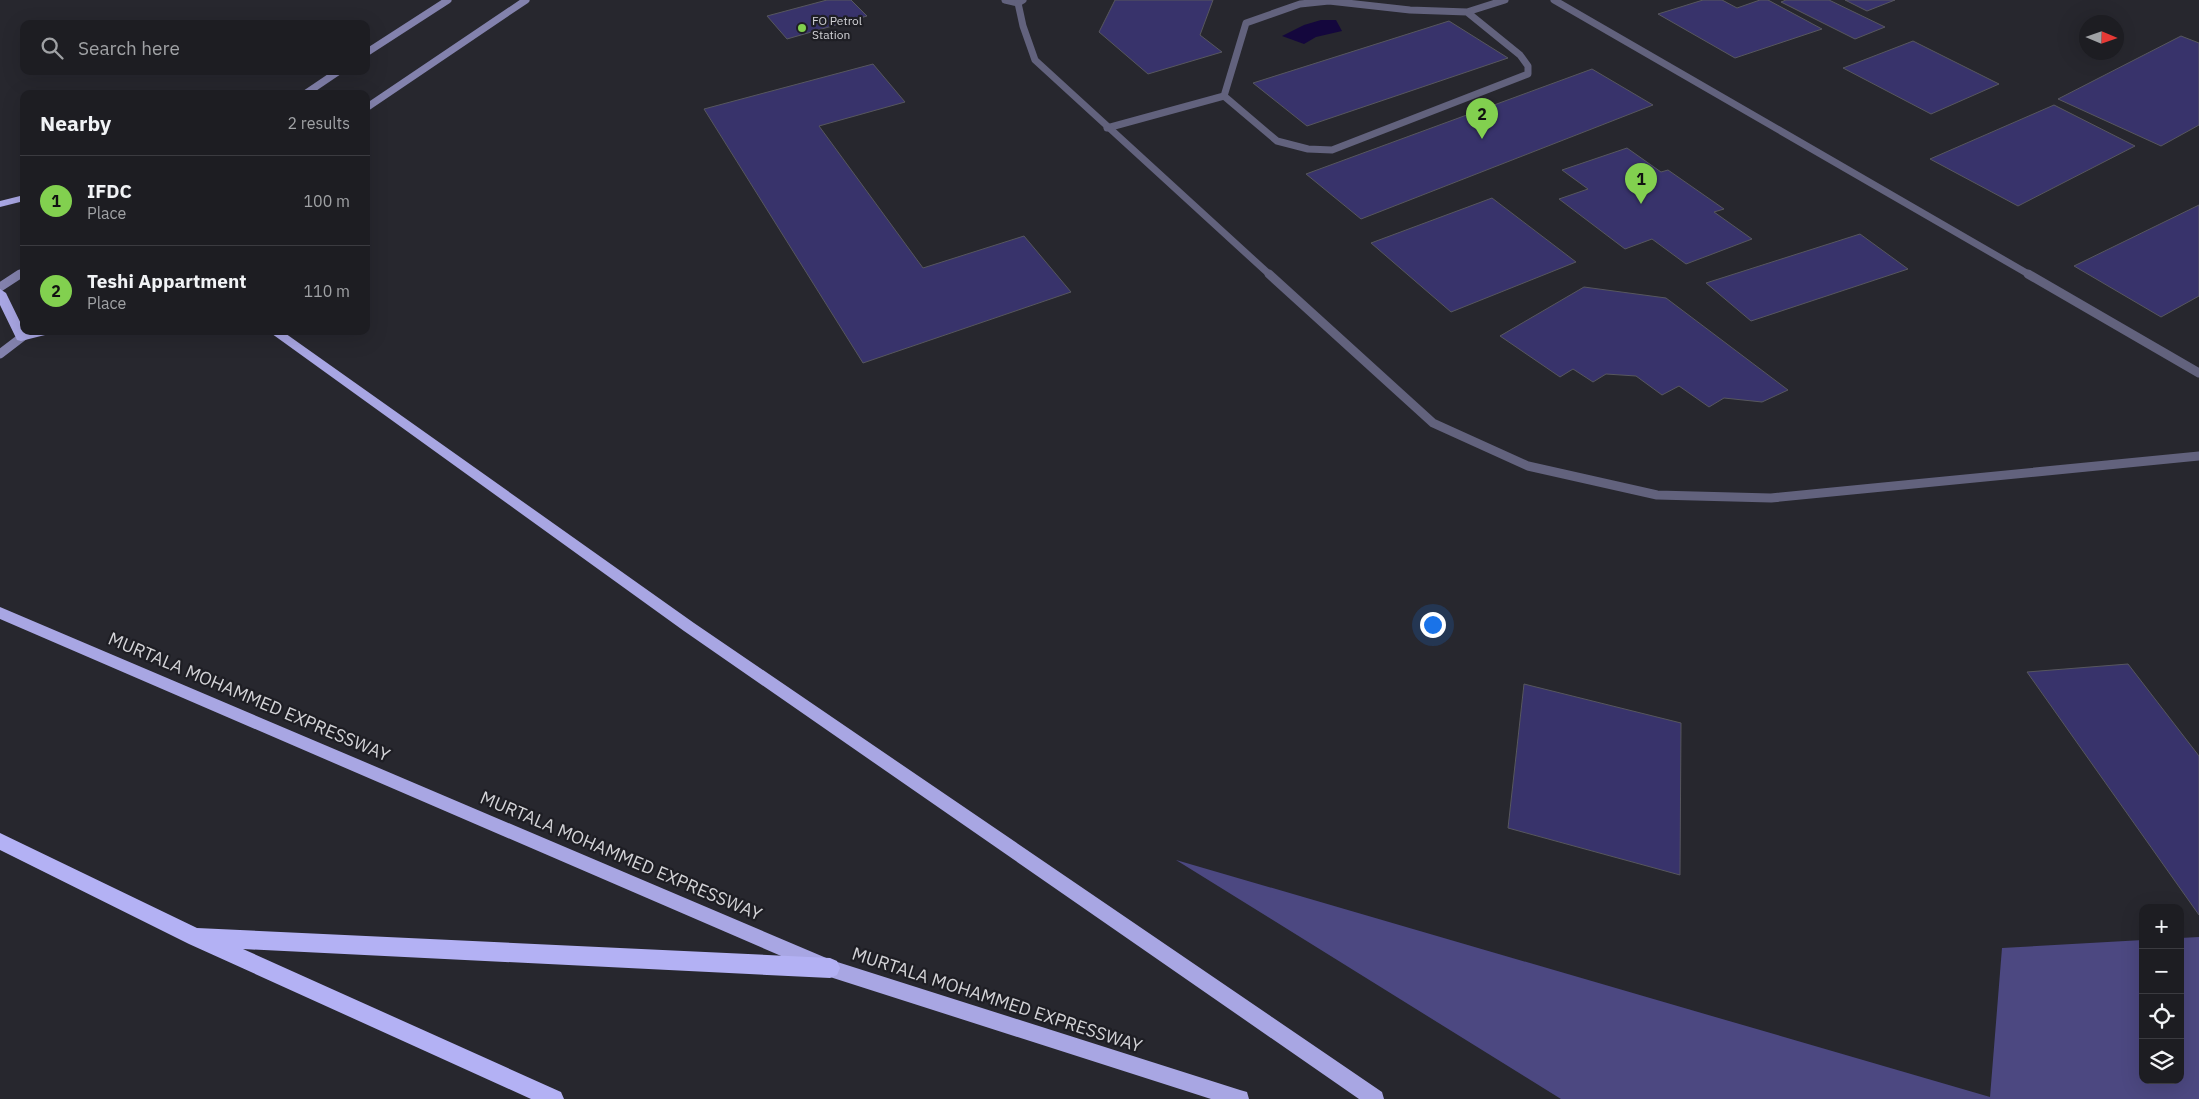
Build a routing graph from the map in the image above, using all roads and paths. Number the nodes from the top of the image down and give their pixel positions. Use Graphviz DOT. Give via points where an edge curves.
graph roads {
  1 [pos="448,0"];
  2 [pos="526,0"];
  3 [pos="1005,0"];
  4 [pos="1506,0"];
  5 [pos="1554,0"];
  6 [pos="1021,2"];
  7 [pos="1467,12"];
  8 [pos="370,50"];
  9 [pos="333,75"];
  10 [pos="311,90"];
  11 [pos="1224,96"];
  12 [pos="370,105"];
  13 [pos="1107,128"];
  14 [pos="20,199"];
  15 [pos="0,204"];
  16 [pos="20,274"];
  17 [pos="0,287"];
  18 [pos="0,293"];
  19 [pos="20,325"];
  20 [pos="25,335"];
  21 [pos="280,335"];
  22 [pos="0,354"];
  23 [pos="2199,373"];
  24 [pos="2199,456"];
  25 [pos="0,613"];
  26 [pos="0,841"];
  27 [pos="196,937"];
  28 [pos="830,968"];
  29 [pos="554,1099"];
  30 [pos="1240,1099"];
  31 [pos="1374,1099"];
  1 -- 8 [label="main road"];
  2 -- 12 [label="main road"];
  3 -- 6 [label="street"];
  4 -- 7 [label="street"];
  5 -- 23 [label="street"];
  6 -- 13 [label="street" via="1023,26 1035,60"];
  7 -- 11 [label="street" via="1410,10 1329,1 1300,4 1282,10 1246,23"];
  7 -- 11 [label="street" via="1520,55 1528,66 1528,74 1332,150 1308,149 1276,141"];
  9 -- 10 [label="main road"];
  11 -- 13 [label="street"];
  13 -- 24 [label="street" via="1433,423 1528,466 1657,495 1771,498"];
  14 -- 15 [label="highway"];
  16 -- 17 [label="main road"];
  18 -- 19 [label="highway"];
  20 -- 22 [label="main road"];
  21 -- 31 [label="highway" via="689,627"];
  25 -- 28 [label="highway, MURTALA MOHAMMED EXPRESSWAY"];
  26 -- 27 [label="highway"];
  27 -- 28 [label="highway"];
  27 -- 29 [label="highway"];
  28 -- 30 [label="highway, MURTALA MOHAMMED EXPRESSWAY"];
}
